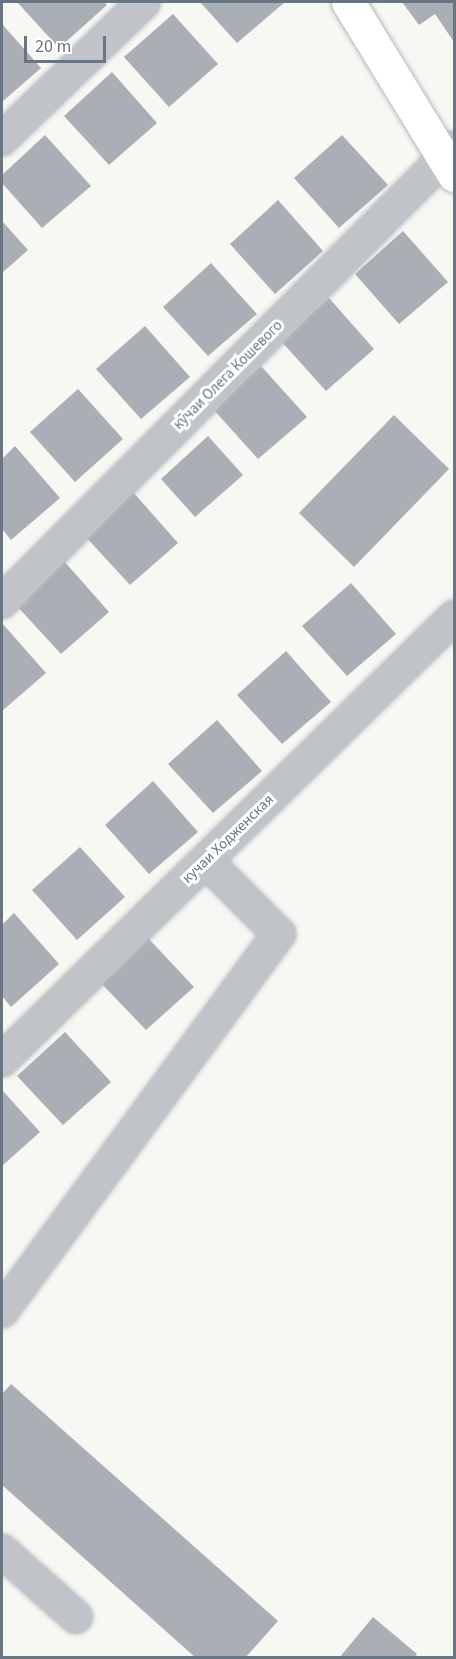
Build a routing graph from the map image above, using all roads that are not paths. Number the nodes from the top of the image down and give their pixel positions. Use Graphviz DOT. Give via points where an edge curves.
graph roads {
  1 [pos="144,2"];
  2 [pos="348,2"];
  3 [pos="2,139"];
  4 [pos="451,161"];
  5 [pos="2,602"];
  6 [pos="454,617"];
  7 [pos="206,861"];
  8 [pos="2,1060"];
  9 [pos="2,1311"];
  10 [pos="2,1551"];
  11 [pos="76,1617"];
  1 -- 3 [label="street"];
  2 -- 4 [label="main road"];
  4 -- 5 [label="street, кӯчаи Олега Кошевого"];
  6 -- 7 [label="street, кучаи Ходженская"];
  7 -- 8 [label="street, кучаи Ходженская"];
  7 -- 9 [label="street" via="279,934"];
  10 -- 11 [label="street"];
}
